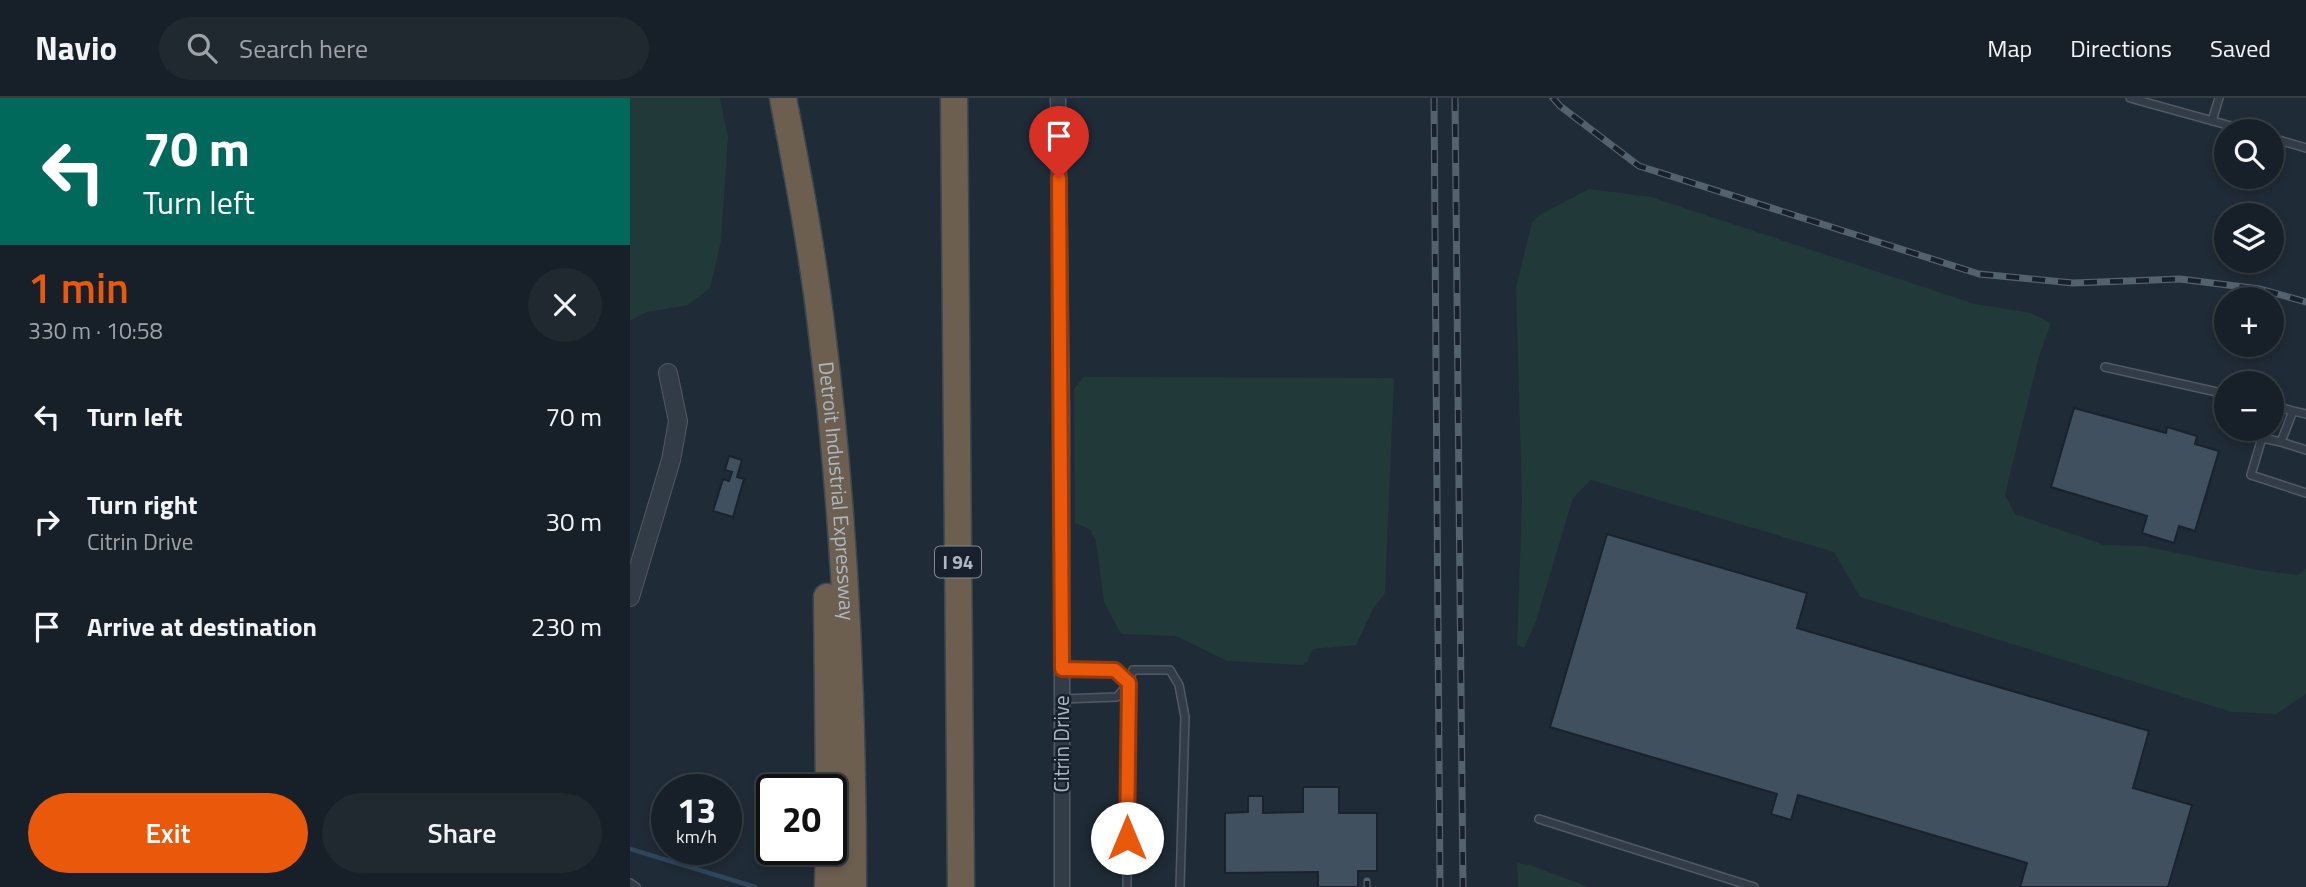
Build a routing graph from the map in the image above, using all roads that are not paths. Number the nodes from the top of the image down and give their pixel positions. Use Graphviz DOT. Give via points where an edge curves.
graph roads {
  1 [pos="783,98"];
  2 [pos="954,98"];
  3 [pos="1058,98"];
  4 [pos="2130,98"];
  5 [pos="2219,98"];
  6 [pos="2212,121"];
  7 [pos="2284,142"];
  8 [pos="2306,148"];
  9 [pos="822,333"];
  10 [pos="2105,367"];
  11 [pos="668,373"];
  12 [pos="2214,391"];
  13 [pos="2284,408"];
  14 [pos="2293,411"];
  15 [pos="2306,415"];
  16 [pos="2281,442"];
  17 [pos="2306,450"];
  18 [pos="2306,493"];
  19 [pos="630,597"];
  20 [pos="1062,669"];
  21 [pos="1129,683"];
  22 [pos="1062,699"];
  23 [pos="829,774"];
  24 [pos="1539,819"];
  25 [pos="828,865"];
  26 [pos="630,883"];
  27 [pos="636,887"];
  28 [pos="828,887"];
  29 [pos="853,887"];
  30 [pos="961,887"];
  31 [pos="1062,887"];
  32 [pos="1127,887"];
  33 [pos="1180,887"];
  34 [pos="1754,887"];
  1 -- 9 [label="highway, Detroit Industrial Expressway"];
  2 -- 30 [label="highway, I 94"];
  3 -- 20 [label="street, Citrin Drive"];
  4 -- 6 [label="lane"];
  5 -- 6 [label="lane"];
  7 -- 8 [label="lane"];
  9 -- 23 [label="highway"];
  9 -- 29 [label="highway, Detroit Industrial Expressway" via="844,569"];
  10 -- 12 [label="lane"];
  11 -- 19 [label="street" via="678,421 671,460"];
  13 -- 14 [label="lane"];
  14 -- 15 [label="lane"];
  14 -- 16 [label="lane"];
  16 -- 17 [label="lane"];
  16 -- 18 [label="lane" via="2262,438 2251,475"];
  20 -- 21 [label="lane" via="1115,670"];
  20 -- 22 [label="street, Citrin Drive"];
  21 -- 22 [label="lane" via="1117,697"];
  21 -- 32 [label="lane"];
  21 -- 33 [label="lane" via="1133,670 1170,670 1179,685 1185,717"];
  22 -- 31 [label="street, Citrin Drive"];
  24 -- 34 [label="lane"];
  25 -- 28 [label="highway"];
  26 -- 27 [label="lane"];
}
